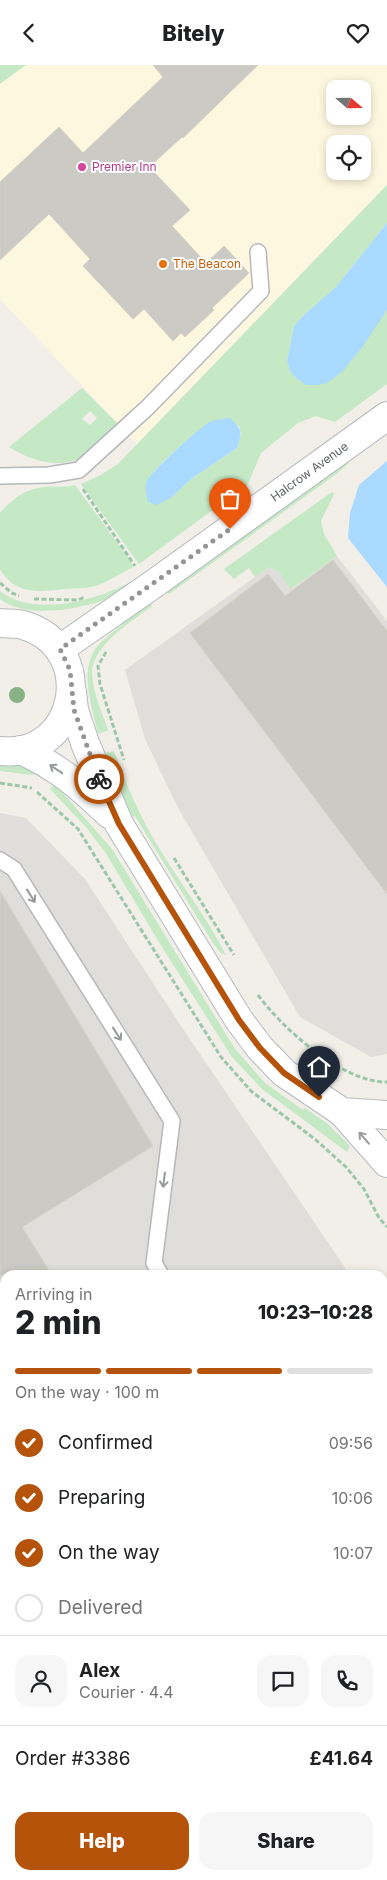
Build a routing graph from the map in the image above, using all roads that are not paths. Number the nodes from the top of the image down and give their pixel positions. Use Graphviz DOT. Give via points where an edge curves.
graph roads {
  1 [pos="258,252"];
  2 [pos="387,415"];
  3 [pos="0,476"];
  4 [pos="5,621"];
  5 [pos="60,649"];
  6 [pos="72,692"];
  7 [pos="10,751"];
  8 [pos="119,824"];
  9 [pos="0,860"];
  10 [pos="342,1112"];
  11 [pos="387,1115"];
  12 [pos="387,1163"];
  13 [pos="158,1270"];
  1 -- 3 [label="lane" via="261,291 148,407 79,470 49,475"];
  2 -- 5 [label="street, Halcrow Avenue"];
  4 -- 5 [label="street" via="43,633"];
  5 -- 6 [label="street" via="70,670"];
  6 -- 7 [label="street" via="67,712 56,730 40,743"];
  6 -- 8 [label="street" via="74,710 85,743"];
  8 -- 7 [label="street, one-way" via="57,768"];
  8 -- 10 [label="street" via="239,1020 260,1048 284,1073"];
  9 -- 13 [label="lane, one-way" via="14,869 172,1121 154,1263"];
  10 -- 11 [label="street"];
  12 -- 10 [label="street, one-way"];
}
